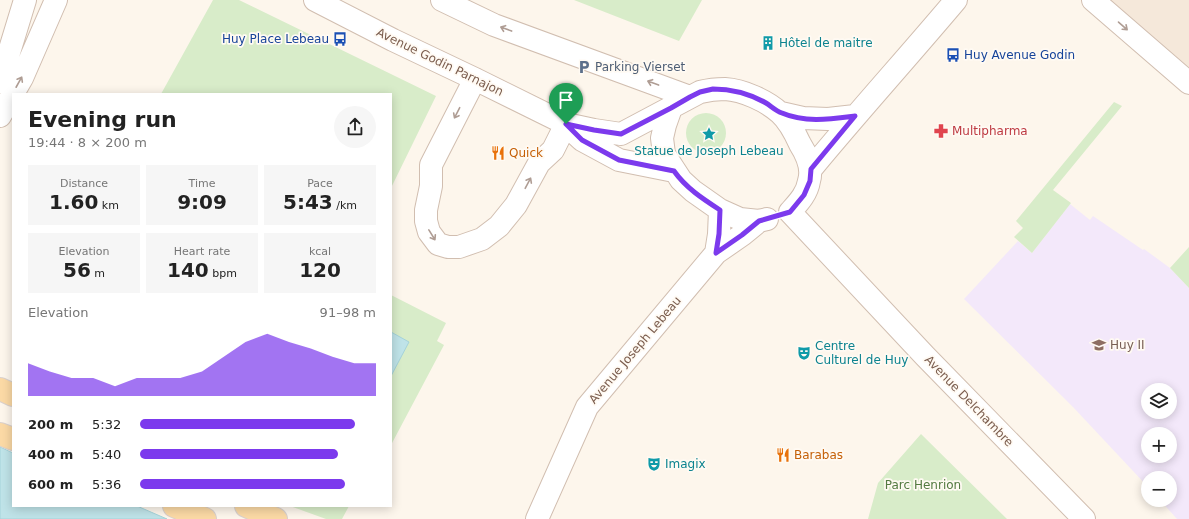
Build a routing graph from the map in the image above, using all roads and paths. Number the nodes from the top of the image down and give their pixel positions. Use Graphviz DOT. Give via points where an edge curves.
graph roads {
  1 [pos="25,0"];
  2 [pos="56,0"];
  3 [pos="315,0"];
  4 [pos="442,0"];
  5 [pos="956,0"];
  6 [pos="1093,0"];
  7 [pos="475,78"];
  8 [pos="0,82"];
  9 [pos="1189,83"];
  10 [pos="13,93"];
  11 [pos="12,95"];
  12 [pos="690,97"];
  13 [pos="671,108"];
  14 [pos="781,113"];
  15 [pos="0,116"];
  16 [pos="855,116"];
  17 [pos="566,124"];
  18 [pos="811,169"];
  19 [pos="674,171"];
  20 [pos="720,210"];
  21 [pos="790,212"];
  22 [pos="759,221"];
  23 [pos="716,253"];
  24 [pos="0,389"];
  25 [pos="12,395"];
  26 [pos="0,434"];
  27 [pos="12,439"];
  28 [pos="176,507"];
  29 [pos="248,507"];
  30 [pos="205,519"];
  31 [pos="276,519"];
  32 [pos="537,519"];
  33 [pos="1084,519"];
  1 -- 8 [label="street"];
  10 -- 2 [label="street, one-way"];
  3 -- 7 [label="street, Avenue Godin Parnajon"];
  12 -- 4 [label="street, one-way" via="494,25"];
  5 -- 16 [label="street"];
  6 -- 9 [label="street, one-way"];
  7 -- 17 [label="street, Avenue Godin Parnajon"];
  7 -- 17 [label="street, one-way" via="431,165 426,221 429,232 438,244 459,247 482,239 499,226 516,204 538,163 553,150"];
  15 -- 11 [label="street, one-way"];
  12 -- 13 [label="street, Avenue Godin Parnajon"];
  12 -- 14 [label="street, Avenue Godin Parnajon" via="713,89 726,89 752,95"];
  13 -- 17 [label="street, Avenue Godin Parnajon" via="621,134"];
  13 -- 19 [label="street" via="662,138 664,154"];
  14 -- 16 [label="street" via="802,118"];
  14 -- 18 [label="street, Avenue Godin Parnajon" via="807,155"];
  16 -- 18 [label="street"];
  17 -- 19 [label="street, Avenue Godin Parnajon" via="582,140 619,160"];
  18 -- 21 [label="street" via="810,181 804,195"];
  19 -- 20 [label="street" via="680,180"];
  20 -- 22 [label="street" via="740,219"];
  20 -- 23 [label="street"];
  21 -- 22 [label="street"];
  21 -- 33 [label="street, Avenue Delchambre" via="925,356"];
  22 -- 23 [label="street, Avenue Joseph Lebeau"];
  23 -- 32 [label="street, Avenue Joseph Lebeau" via="587,406"];
  24 -- 25 [label="main road"];
  26 -- 27 [label="main road"];
  28 -- 30 [label="main road"];
  29 -- 31 [label="main road"];
}
